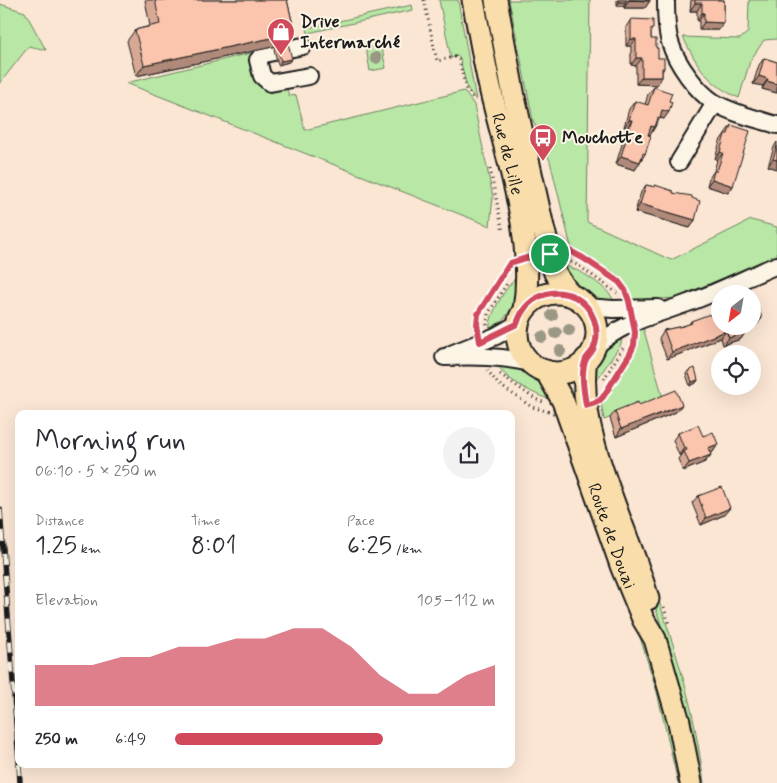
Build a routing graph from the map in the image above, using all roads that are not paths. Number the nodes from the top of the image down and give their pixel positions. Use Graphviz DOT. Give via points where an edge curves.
graph roads {
  1 [pos="473,0"];
  2 [pos="496,0"];
  3 [pos="666,0"];
  4 [pos="303,46"];
  5 [pos="309,76"];
  6 [pos="715,103"];
  7 [pos="777,125"];
  8 [pos="679,162"];
  9 [pos="777,265"];
  10 [pos="579,301"];
  11 [pos="520,317"];
  12 [pos="627,317"];
  13 [pos="590,354"];
  14 [pos="538,367"];
  15 [pos="575,403"];
  16 [pos="655,638"];
  17 [pos="690,783"];
  1 -- 11 [label="main road, Rue de Lille" via="524,239 527,264"];
  2 -- 10 [label="main road, Rue de Lille" via="551,259 555,273"];
  3 -- 6 [label="street" via="670,42 688,75"];
  4 -- 5 [label="street" via="264,54 258,60 262,76 270,83"];
  6 -- 7 [label="street"];
  6 -- 8 [label="street"];
  9 -- 12 [label="street" via="672,308"];
  10 -- 11 [label="main road" via="554,293 543,295 534,300"];
  10 -- 12 [label="street"];
  10 -- 13 [label="main road" via="596,324 596,338"];
  11 -- 14 [label="main road" via="519,346"];
  11 -- 14 [label="street" via="487,348"];
  12 -- 13 [label="street"];
  13 -- 14 [label="main road" via="571,370 554,372"];
  13 -- 15 [label="main road"];
  14 -- 15 [label="main road"];
  15 -- 16 [label="main road, Route de Douai" via="596,447 645,590 656,629"];
  15 -- 16 [label="main road, Route de Douai" via="573,431 622,568"];
  16 -- 17 [label="main road, Route de Douai" via="679,722"];
}
